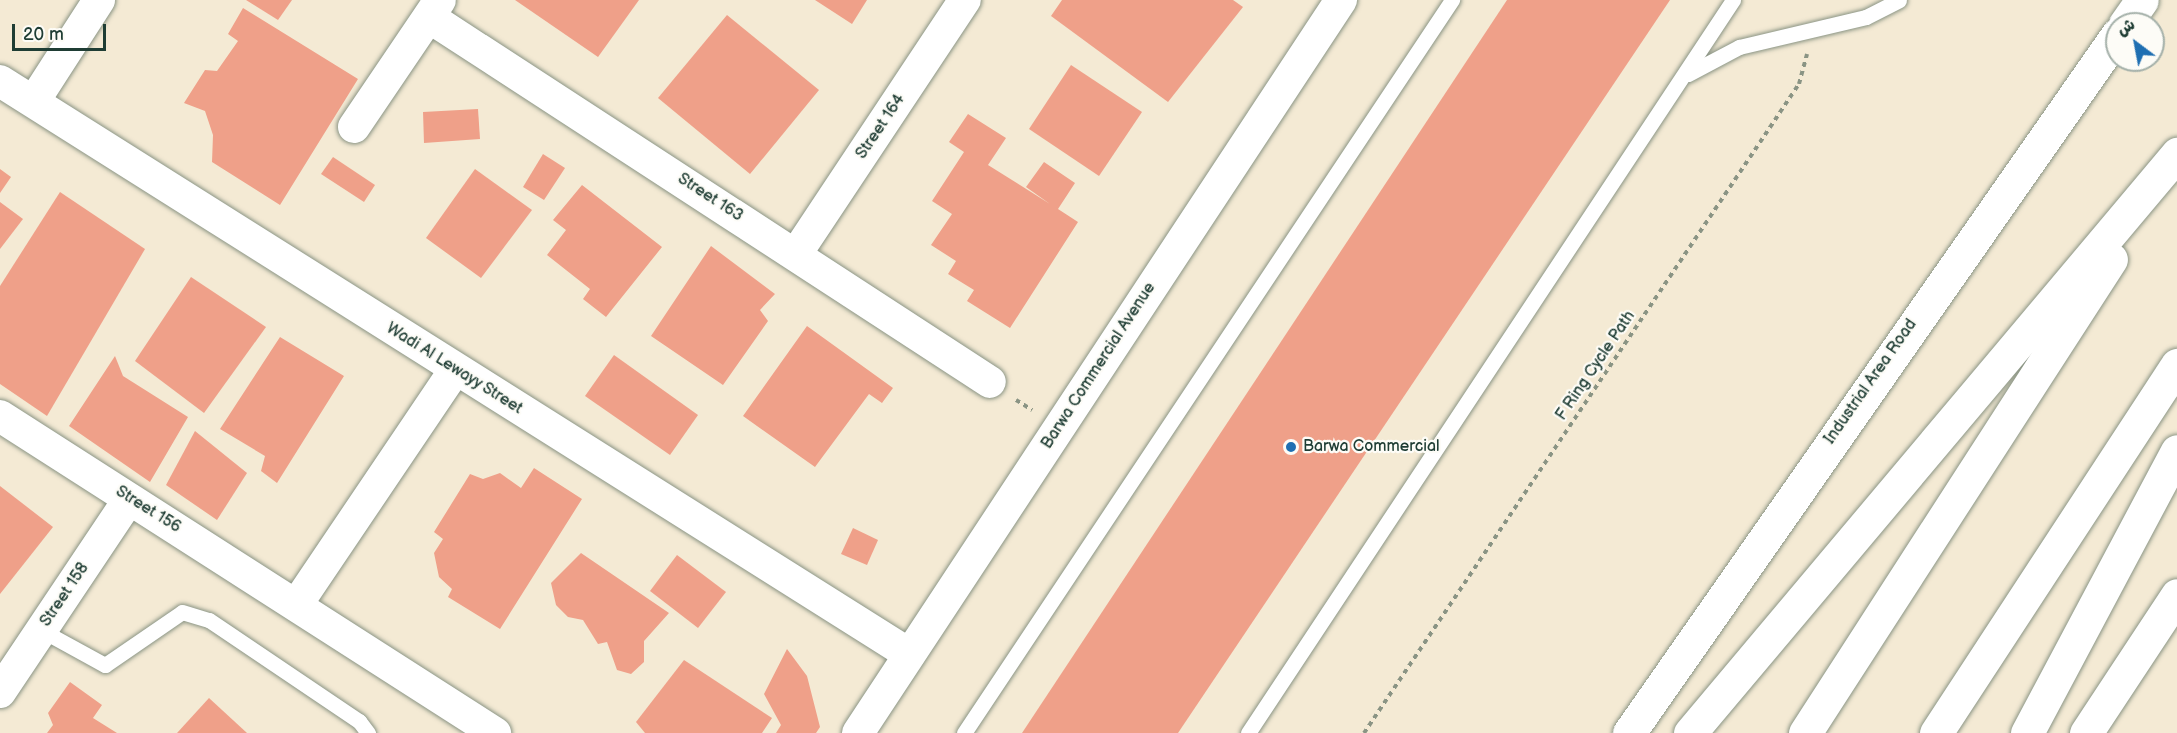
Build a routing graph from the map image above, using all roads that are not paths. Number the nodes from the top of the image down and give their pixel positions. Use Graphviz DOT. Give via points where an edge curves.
graph roads {
  1 [pos="99,0"];
  2 [pos="965,0"];
  3 [pos="1341,0"];
  4 [pos="1452,0"];
  5 [pos="1733,0"];
  6 [pos="1899,0"];
  7 [pos="434,8"];
  8 [pos="2105,52"];
  9 [pos="1682,77"];
  10 [pos="0,81"];
  11 [pos="34,101"];
  12 [pos="354,128"];
  13 [pos="2177,155"];
  14 [pos="796,254"];
  15 [pos="2177,365"];
  16 [pos="455,370"];
  17 [pos="990,382"];
  18 [pos="0,417"];
  19 [pos="2177,451"];
  20 [pos="129,499"];
  21 [pos="2177,595"];
  22 [pos="297,604"];
  23 [pos="41,630"];
  24 [pos="909,654"];
  25 [pos="0,692"];
  26 [pos="492,732"];
  27 [pos="368,733"];
  28 [pos="858,733"];
  29 [pos="964,733"];
  30 [pos="1248,733"];
  31 [pos="1629,733"];
  32 [pos="1690,733"];
  33 [pos="1805,733"];
  34 [pos="1936,733"];
  35 [pos="2027,733"];
  36 [pos="2086,733"];
  1 -- 11 [label="street"];
  2 -- 14 [label="street, Street 164"];
  3 -- 24 [label="street, Barwa Commercial Avenue"];
  4 -- 29 [label="lane"];
  5 -- 9 [label="lane"];
  6 -- 9 [label="lane" via="1866,16 1739,47"];
  7 -- 12 [label="street, Street 163"];
  7 -- 14 [label="street, Street 163"];
  8 -- 31 [label="main road, Industrial Area Road"];
  9 -- 30 [label="lane"];
  10 -- 11 [label="street, Wadi Al Lewayy Street"];
  11 -- 16 [label="street, Wadi Al Lewayy Street"];
  13 -- 32 [label="main road"];
  13 -- 33 [label="main road"];
  14 -- 17 [label="street, Street 163"];
  15 -- 34 [label="main road"];
  16 -- 22 [label="street"];
  16 -- 24 [label="street, Wadi Al Lewayy Street"];
  18 -- 20 [label="street, Street 156"];
  19 -- 35 [label="main road"];
  20 -- 22 [label="street, Street 156"];
  20 -- 23 [label="street, Street 158"];
  21 -- 36 [label="main road"];
  22 -- 26 [label="street, Street 156"];
  23 -- 25 [label="street, Street 158"];
  23 -- 27 [label="lane" via="105,665 182,612 209,620 360,721"];
  24 -- 28 [label="street, Barwa Commercial Avenue"];
}
